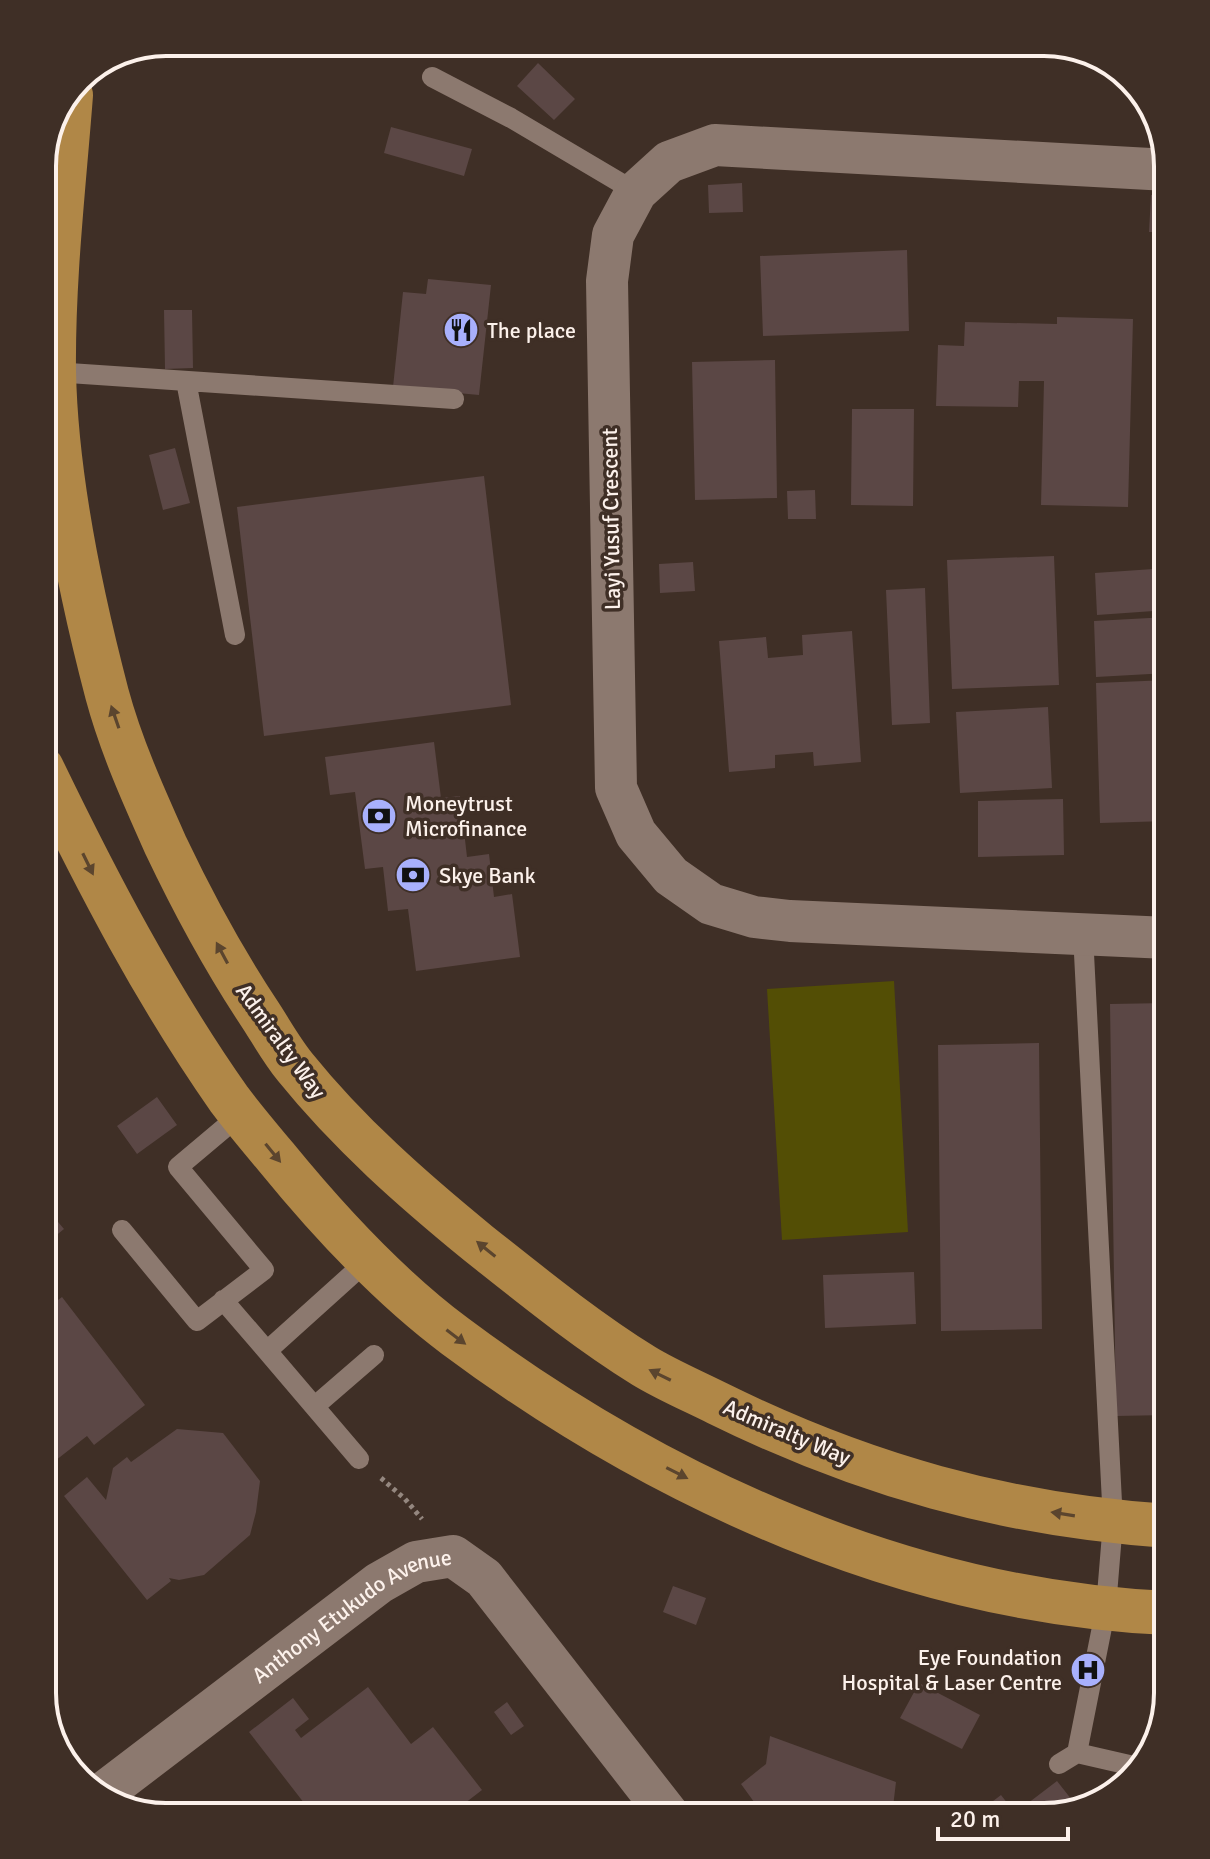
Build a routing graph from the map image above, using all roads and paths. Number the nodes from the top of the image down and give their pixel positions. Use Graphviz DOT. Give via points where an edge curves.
graph roads {
  1 [pos="432,77"];
  2 [pos="70,113"];
  3 [pos="1154,169"];
  4 [pos="636,192"];
  5 [pos="56,326"];
  6 [pos="56,372"];
  7 [pos="186,381"];
  8 [pos="56,396"];
  9 [pos="454,399"];
  10 [pos="235,635"];
  11 [pos="56,797"];
  12 [pos="1083,934"];
  13 [pos="1154,937"];
  14 [pos="241,1114"];
  15 [pos="122,1230"];
  16 [pos="368,1260"];
  17 [pos="223,1300"];
  18 [pos="267,1351"];
  19 [pos="374,1355"];
  20 [pos="315,1406"];
  21 [pos="359,1459"];
  22 [pos="1113,1522"];
  23 [pos="1154,1525"];
  24 [pos="453,1556"];
  25 [pos="1106,1607"];
  26 [pos="1154,1612"];
  27 [pos="1077,1753"];
  28 [pos="1059,1764"];
  29 [pos="1127,1765"];
  30 [pos="110,1788"];
  31 [pos="659,1803"];
  1 -- 4 [label="lane"];
  2 -- 5 [label="main road, Admiralty Way"];
  3 -- 4 [label="street, Layi Yusuf Crescent" via="715,145 669,162"];
  4 -- 12 [label="street, Layi Yusuf Crescent" via="613,235 607,281 616,788 636,834 671,876 711,904 754,917"];
  6 -- 7 [label="lane"];
  7 -- 9 [label="lane"];
  7 -- 10 [label="lane"];
  22 -- 8 [label="main road, Admiralty Way, one-way" via="993,1503 894,1476 768,1428 646,1367 547,1298 360,1142 292,1064 232,972 139,787 108,698 83,593 63,479"];
  11 -- 14 [label="main road, one-way" via="99,886 159,989"];
  12 -- 13 [label="street, Layi Yusuf Crescent"];
  12 -- 22 [label="lane"];
  14 -- 16 [label="main road, one-way"];
  14 -- 17 [label="lane" via="178,1167 264,1270"];
  15 -- 17 [label="lane" via="197,1321"];
  16 -- 18 [label="lane"];
  16 -- 25 [label="main road, one-way" via="452,1334 539,1394 619,1444 736,1503 837,1546 914,1570 1024,1597"];
  17 -- 18 [label="lane"];
  18 -- 20 [label="lane"];
  19 -- 20 [label="lane"];
  20 -- 21 [label="lane"];
  21 -- 24 [label="path" via="405,1499"];
  22 -- 23 [label="main road, Admiralty Way"];
  22 -- 25 [label="lane"];
  24 -- 30 [label="street, Anthony Etukudo Avenue" via="416,1562 379,1583"];
  24 -- 31 [label="street, Anthony Etukudo Avenue" via="484,1578"];
  25 -- 26 [label="main road"];
  25 -- 27 [label="lane"];
  27 -- 28 [label="lane"];
  27 -- 29 [label="lane"];
}
